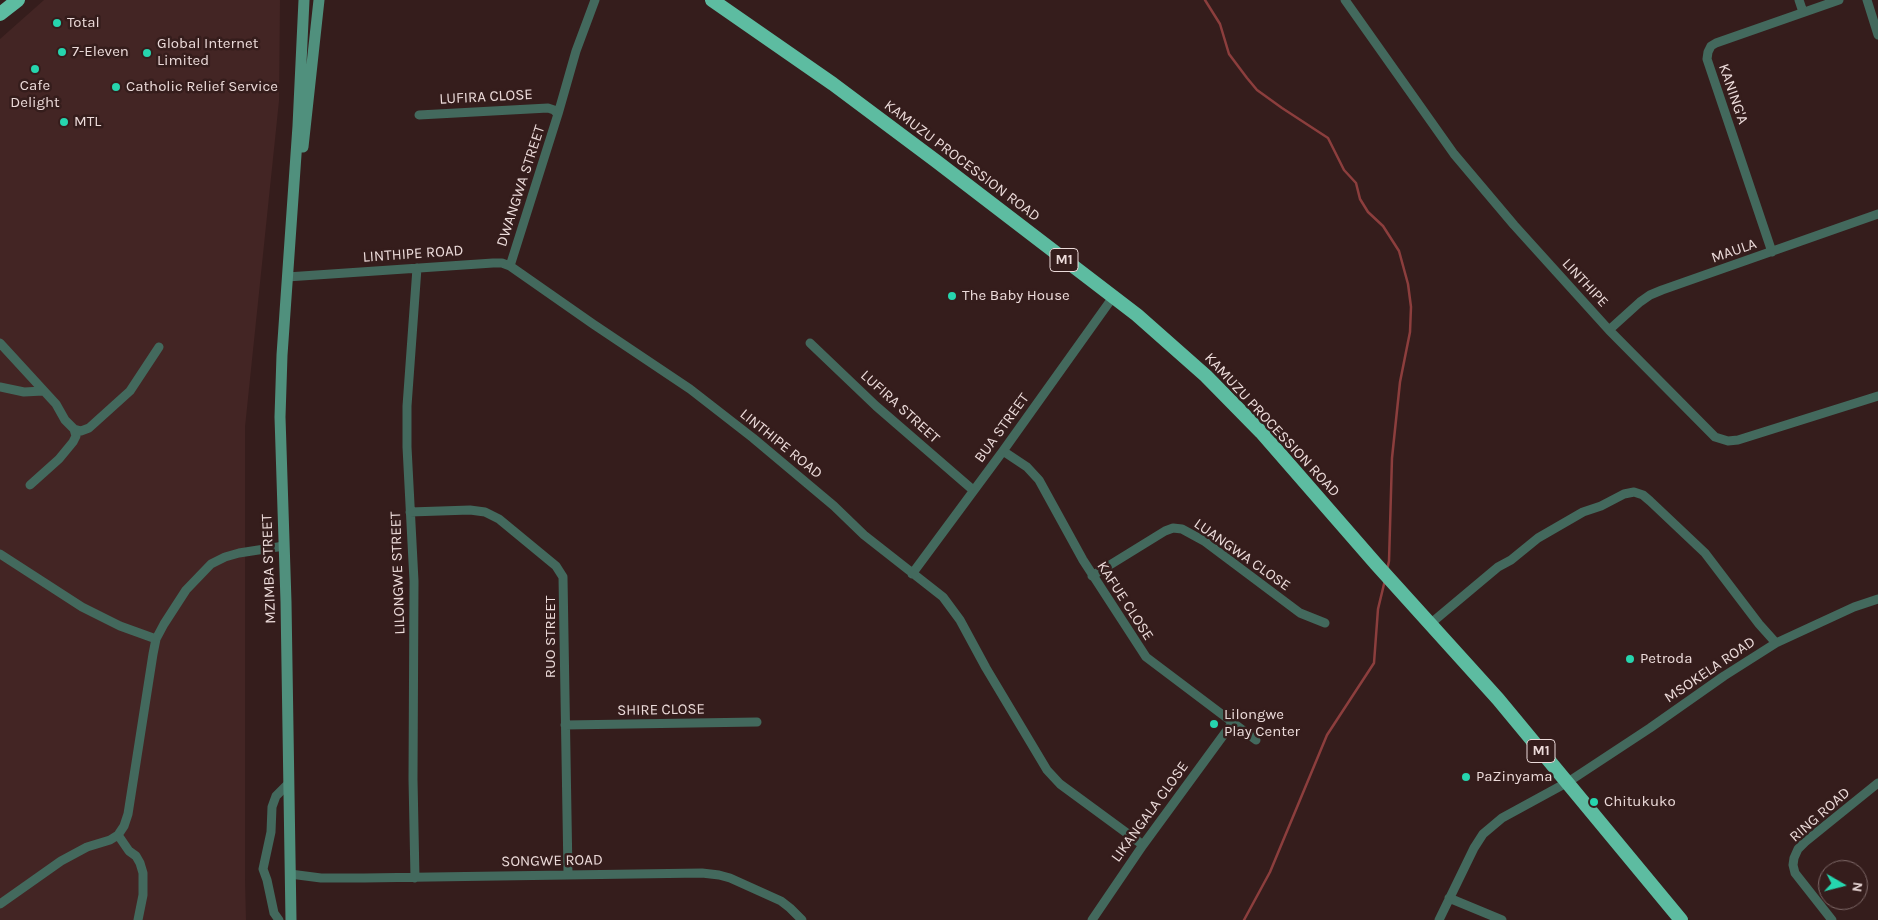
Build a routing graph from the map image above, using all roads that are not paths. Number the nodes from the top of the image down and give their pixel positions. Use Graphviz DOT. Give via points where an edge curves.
graph roads {
  1 [pos="18,0"];
  2 [pos="304,0"];
  3 [pos="319,0"];
  4 [pos="595,0"];
  5 [pos="712,0"];
  6 [pos="1345,0"];
  7 [pos="1799,0"];
  8 [pos="1839,0"];
  9 [pos="1867,0"];
  10 [pos="1803,12"];
  11 [pos="0,14"];
  12 [pos="1878,35"];
  13 [pos="556,112"];
  14 [pos="419,115"];
  15 [pos="1878,214"];
  16 [pos="292,217"];
  17 [pos="1772,252"];
  18 [pos="510,266"];
  19 [pos="417,268"];
  20 [pos="287,277"];
  21 [pos="1112,297"];
  22 [pos="1609,330"];
  23 [pos="0,343"];
  24 [pos="810,343"];
  25 [pos="159,347"];
  26 [pos="0,387"];
  27 [pos="44,390"];
  28 [pos="1878,396"];
  29 [pos="74,430"];
  30 [pos="1003,451"];
  31 [pos="30,485"];
  32 [pos="973,490"];
  33 [pos="410,512"];
  34 [pos="284,546"];
  35 [pos="0,554"];
  36 [pos="912,574"];
  37 [pos="1092,576"];
  38 [pos="1878,599"];
  39 [pos="1325,623"];
  40 [pos="1430,624"];
  41 [pos="156,639"];
  42 [pos="1776,643"];
  43 [pos="757,722"];
  44 [pos="1233,722"];
  45 [pos="565,725"];
  46 [pos="1256,740"];
  47 [pos="1568,782"];
  48 [pos="288,784"];
  49 [pos="1878,784"];
  50 [pos="118,835"];
  51 [pos="1143,845"];
  52 [pos="290,874"];
  53 [pos="568,874"];
  54 [pos="415,878"];
  55 [pos="1449,898"];
  56 [pos="0,904"];
  57 [pos="138,920"];
  58 [pos="279,920"];
  59 [pos="291,920"];
  60 [pos="802,920"];
  61 [pos="1092,920"];
  62 [pos="1439,920"];
  63 [pos="1502,920"];
  64 [pos="1681,920"];
  65 [pos="1832,920"];
  1 -- 11 [label="highway"];
  2 -- 16 [label="main road"];
  3 -- 16 [label="main road" via="307,124"];
  4 -- 13 [label="street, DWANGWA STREET"];
  5 -- 21 [label="highway, KAMUZU PROCESSION ROAD / M1" via="833,84"];
  6 -- 22 [label="street, LINTHIPE" via="1454,154"];
  7 -- 10 [label="street"];
  8 -- 10 [label="street, KANING'A"];
  9 -- 12 [label="street"];
  10 -- 17 [label="street, KANING'A" via="1716,43 1710,46 1707,59"];
  13 -- 14 [label="street, LUFIRA CLOSE" via="548,108"];
  13 -- 18 [label="street, DWANGWA STREET"];
  15 -- 17 [label="street, MAULA"];
  16 -- 20 [label="main road, MZIMBA STREET"];
  17 -- 22 [label="street, MAULA" via="1650,295"];
  18 -- 19 [label="street, LINTHIPE ROAD" via="493,263"];
  18 -- 36 [label="street, LINTHIPE ROAD" via="690,389"];
  19 -- 20 [label="street, LINTHIPE ROAD"];
  19 -- 33 [label="street, LILONGWE STREET" via="407,406"];
  20 -- 34 [label="main road, MZIMBA STREET" via="280,417"];
  21 -- 30 [label="street, BUA STREET"];
  21 -- 40 [label="highway, KAMUZU PROCESSION ROAD / M1" via="1169,342 1230,399"];
  22 -- 28 [label="street, LINTHIPE" via="1721,440 1738,440"];
  23 -- 27 [label="street"];
  24 -- 32 [label="street, LUFIRA STREET" via="876,406"];
  25 -- 29 [label="street" via="130,391 85,430"];
  26 -- 27 [label="street" via="24,392"];
  27 -- 29 [label="street"];
  29 -- 31 [label="street" via="75,439 70,446"];
  30 -- 32 [label="street, BUA STREET"];
  30 -- 37 [label="street, KAFUE CLOSE" via="1027,467 1039,480"];
  32 -- 36 [label="street, BUA STREET"];
  33 -- 45 [label="street, RUO STREET" via="485,512 560,570 564,586"];
  33 -- 54 [label="street, LILONGWE STREET" via="414,581"];
  34 -- 41 [label="street" via="239,553 211,564 186,590"];
  34 -- 48 [label="main road, MZIMBA STREET"];
  35 -- 41 [label="street" via="82,607"];
  36 -- 51 [label="street, LINTHIPE ROAD" via="952,607 1047,770 1060,784"];
  37 -- 39 [label="street, LUANGWA CLOSE" via="1165,531 1182,529 1204,540 1300,613"];
  37 -- 44 [label="street, KAFUE CLOSE" via="1146,657"];
  38 -- 42 [label="street, MSOKELA ROAD"];
  40 -- 42 [label="street" via="1538,538 1583,512 1634,492 1650,500 1705,553"];
  40 -- 47 [label="highway, KAMUZU PROCESSION ROAD / M1"];
  41 -- 50 [label="street" via="128,814"];
  42 -- 47 [label="street, MSOKELA ROAD"];
  43 -- 45 [label="street, SHIRE CLOSE"];
  44 -- 46 [label="street, KAFUE CLOSE"];
  44 -- 51 [label="street, LIKANGALA CLOSE"];
  45 -- 53 [label="street, RUO STREET"];
  47 -- 55 [label="street, MSOKELA ROAD" via="1502,818 1483,834"];
  47 -- 64 [label="highway, KAMUZU PROCESSION ROAD / M1"];
  48 -- 52 [label="main road, MZIMBA STREET"];
  48 -- 58 [label="street" via="276,796 272,807 271,832 263,869 274,913"];
  49 -- 65 [label="street, RING ROAD" via="1805,842 1794,858 1795,873"];
  50 -- 56 [label="street" via="61,861"];
  50 -- 57 [label="street" via="140,863 143,895"];
  51 -- 61 [label="street, LIKANGALA CLOSE"];
  52 -- 54 [label="street, SONGWE ROAD" via="322,878"];
  52 -- 59 [label="main road, MZIMBA STREET"];
  53 -- 54 [label="street, SONGWE ROAD"];
  53 -- 60 [label="street, SONGWE ROAD" via="719,875 781,901"];
  55 -- 62 [label="street, MSOKELA ROAD"];
  55 -- 63 [label="street"];
}
